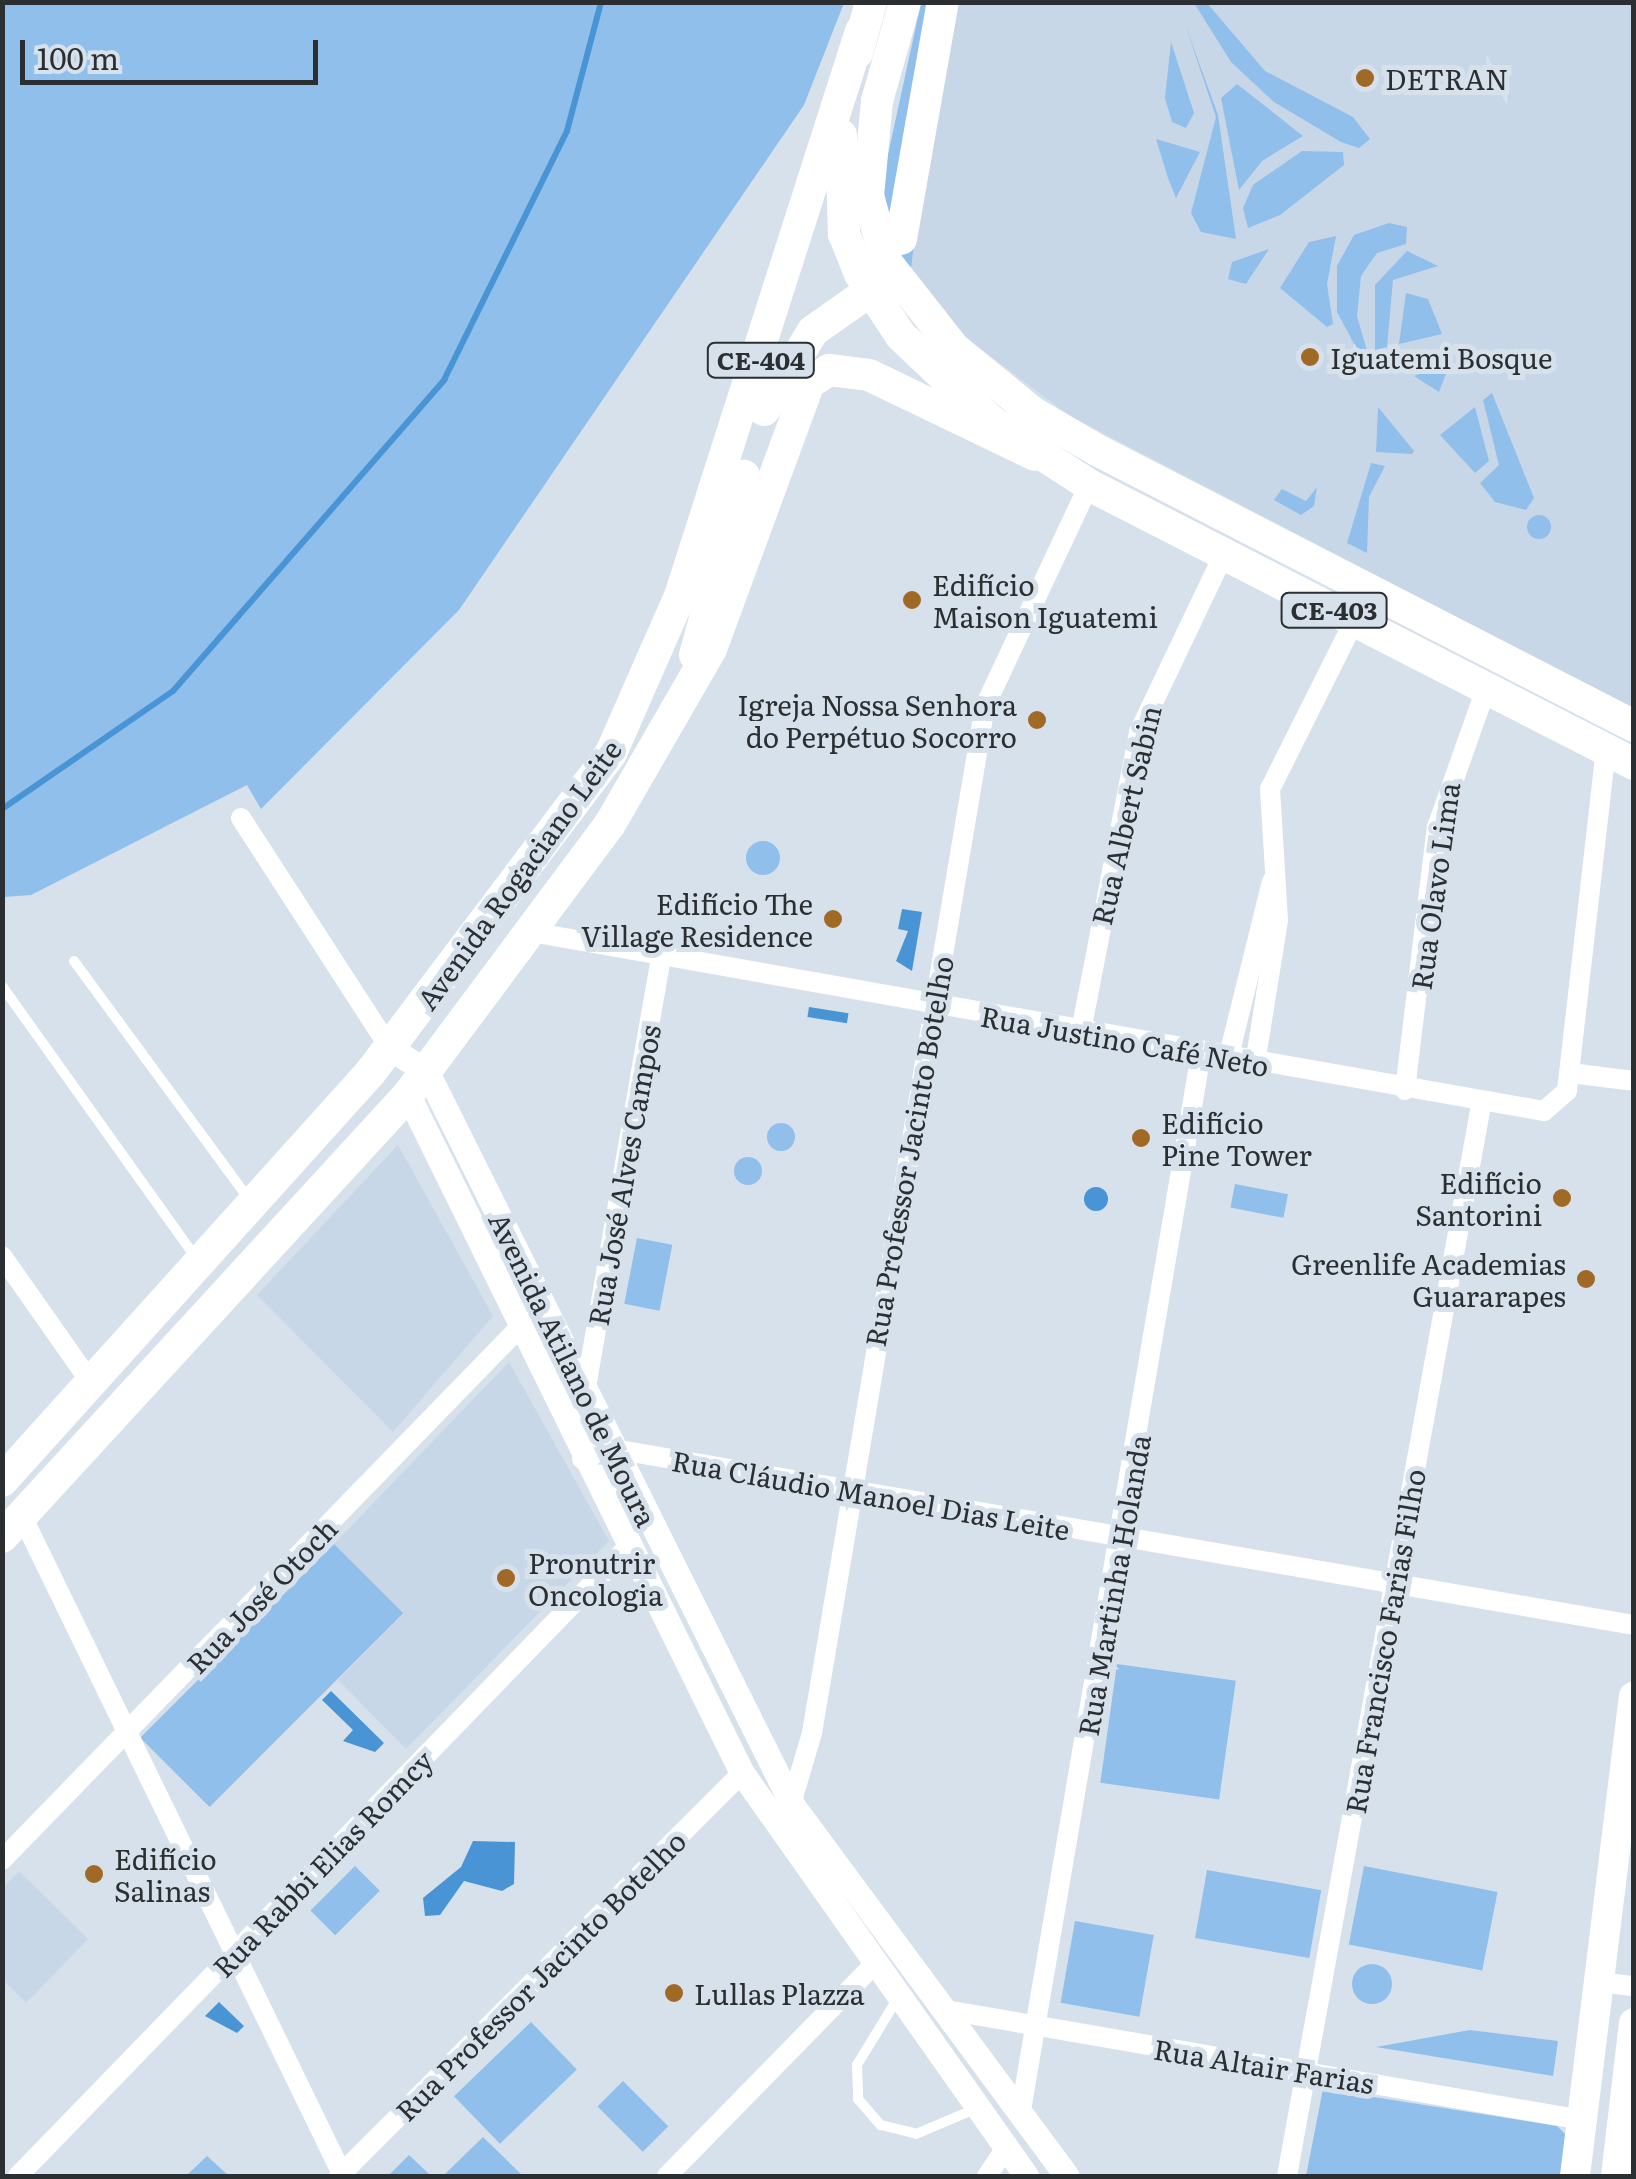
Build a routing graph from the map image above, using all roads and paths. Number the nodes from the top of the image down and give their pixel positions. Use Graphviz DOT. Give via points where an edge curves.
graph roads {
  1 [pos="905,2"];
  2 [pos="942,2"];
  3 [pos="866,17"];
  4 [pos="894,251"];
  5 [pos="868,305"];
  6 [pos="1035,455"];
  7 [pos="1089,485"];
  8 [pos="1224,554"];
  9 [pos="1354,621"];
  10 [pos="692,684"];
  11 [pos="1486,689"];
  12 [pos="1634,726"];
  13 [pos="1620,758"];
  14 [pos="240,818"];
  15 [pos="1272,881"];
  16 [pos="530,932"];
  17 [pos="661,956"];
  18 [pos="74,961"];
  19 [pos="2,986"];
  20 [pos="932,1005"];
  21 [pos="1081,1032"];
  22 [pos="390,1048"];
  23 [pos="1201,1054"];
  24 [pos="1228,1059"];
  25 [pos="1254,1064"];
  26 [pos="1570,1073"];
  27 [pos="1634,1080"];
  28 [pos="418,1084"];
  29 [pos="1406,1090"];
  30 [pos="1481,1105"];
  31 [pos="256,1208"];
  32 [pos="183,1237"];
  33 [pos="2,1256"];
  34 [pos="209,1259"];
  35 [pos="518,1328"];
  36 [pos="92,1384"];
  37 [pos="586,1392"];
  38 [pos="614,1449"];
  39 [pos="582,1458"];
  40 [pos="2,1481"];
  41 [pos="850,1490"];
  42 [pos="12,1526"];
  43 [pos="1123,1538"];
  44 [pos="626,1549"];
  45 [pos="1393,1587"];
  46 [pos="1634,1625"];
  47 [pos="1634,1697"];
  48 [pos="124,1736"];
  49 [pos="742,1773"];
  50 [pos="793,1806"];
  51 [pos="776,1832"];
  52 [pos="2,1860"];
  53 [pos="232,1958"];
  54 [pos="871,1968"];
  55 [pos="1599,1982"];
  56 [pos="1634,1986"];
  57 [pos="896,2001"];
  58 [pos="946,2010"];
  59 [pos="1634,2023"];
  60 [pos="1035,2028"];
  61 [pos="1307,2071"];
  62 [pos="975,2108"];
  63 [pos="1020,2116"];
  64 [pos="1582,2120"];
  65 [pos="1004,2149"];
  66 [pos="18,2176"];
  67 [pos="341,2176"];
  68 [pos="666,2176"];
  69 [pos="987,2176"];
  70 [pos="1026,2176"];
  71 [pos="1067,2176"];
  72 [pos="1287,2176"];
  73 [pos="1576,2176"];
  74 [pos="1616,2176"];
  1 -- 4 [label="main road" via="869,148 868,196"];
  2 -- 4 [label="main road"];
  3 -- 5 [label="main road, CE-404" via="839,192"];
  3 -- 22 [label="main road, Avenida Rogaciano Leite / CE-404" via="837,82 778,312 638,702 600,769"];
  4 -- 12 [label="main road, CE-403" via="929,322 1032,412"];
  5 -- 6 [label="main road, CE-403" via="929,367"];
  5 -- 10 [label="main road" via="813,331 770,390 701,618"];
  6 -- 7 [label="main road, CE-403"];
  6 -- 10 [label="main road, CE-404" via="869,375 842,369 816,376 792,415 731,604"];
  7 -- 8 [label="main road, CE-403"];
  7 -- 20 [label="street, Rua Professor Jacinto Botelho" via="985,706"];
  8 -- 9 [label="main road, CE-403"];
  8 -- 21 [label="street, Rua Albert Sabin" via="1139,732"];
  9 -- 11 [label="main road, CE-403"];
  9 -- 15 [label="street" via="1270,789"];
  10 -- 16 [label="main road, Avenida Rogaciano Leite / CE-404" via="650,767"];
  11 -- 13 [label="main road, CE-403"];
  11 -- 29 [label="street, Rua Olavo Lima" via="1437,828"];
  13 -- 26 [label="street"];
  14 -- 22 [label="street"];
  15 -- 24 [label="street"];
  15 -- 25 [label="street" via="1277,933"];
  16 -- 17 [label="street, Rua Justino Café Neto"];
  16 -- 28 [label="main road, Avenida Rogaciano Leite"];
  17 -- 20 [label="street, Rua Justino Café Neto"];
  17 -- 37 [label="street, Rua José Alves Campos"];
  18 -- 31 [label="lane"];
  19 -- 32 [label="lane"];
  20 -- 21 [label="street, Rua Justino Café Neto"];
  20 -- 41 [label="street, Rua Professor Jacinto Botelho"];
  21 -- 23 [label="street, Rua Justino Café Neto"];
  22 -- 28 [label="street"];
  22 -- 31 [label="main road, Avenida Rogaciano Leite"];
  23 -- 24 [label="street, Rua Justino Café Neto"];
  23 -- 43 [label="street, Rua Martinha Holanda"];
  24 -- 25 [label="street, Rua Justino Café Neto"];
  25 -- 29 [label="street, Rua Justino Café Neto"];
  26 -- 27 [label="street"];
  26 -- 30 [label="street, Rua Justino Café Neto" via="1562,1103 1544,1111"];
  28 -- 35 [label="street, Avenida Atilano de Moura"];
  28 -- 37 [label="street, Avenida Atilano de Moura"];
  28 -- 42 [label="main road, Avenida Rogaciano Leite"];
  29 -- 30 [label="street, Rua Justino Café Neto"];
  30 -- 45 [label="street, Rua Francisco Farias Filho"];
  31 -- 34 [label="main road, Avenida Rogaciano Leite"];
  32 -- 34 [label="lane"];
  32 -- 34 [label="lane"];
  33 -- 36 [label="street"];
  34 -- 36 [label="main road, Avenida Rogaciano Leite"];
  35 -- 39 [label="street, Avenida Atilano de Moura"];
  35 -- 48 [label="street, Rua José Otoch"];
  36 -- 40 [label="main road, Avenida Rogaciano Leite"];
  37 -- 38 [label="street, Avenida Atilano de Moura"];
  38 -- 39 [label="street, Rua Cláudio Manoel Dias Leite"];
  38 -- 41 [label="street, Rua Cláudio Manoel Dias Leite"];
  38 -- 50 [label="street, Avenida Atilano de Moura"];
  39 -- 44 [label="street, Avenida Atilano de Moura"];
  41 -- 43 [label="street, Rua Cláudio Manoel Dias Leite"];
  41 -- 50 [label="street, Rua Professor Jacinto Botelho"];
  42 -- 48 [label="street"];
  43 -- 45 [label="street, Rua Cláudio Manoel Dias Leite"];
  43 -- 60 [label="street, Rua Martinha Holanda"];
  44 -- 49 [label="street, Avenida Atilano de Moura"];
  44 -- 53 [label="street, Rua Rabbi Elias Romcy"];
  45 -- 46 [label="street, Rua Cláudio Manoel Dias Leite"];
  45 -- 61 [label="street, Rua Francisco Farias Filho"];
  47 -- 55 [label="main road"];
  48 -- 52 [label="street, Rua José Otoch"];
  48 -- 53 [label="street"];
  49 -- 51 [label="street, Avenida Atilano de Moura"];
  49 -- 67 [label="street, Rua Professor Jacinto Botelho"];
  50 -- 51 [label="street, Rua Professor Jacinto Botelho"];
  50 -- 58 [label="street, Avenida Atilano de Moura"];
  51 -- 54 [label="street, Avenida Atilano de Moura"];
  53 -- 66 [label="street, Rua Rabbi Elias Romcy"];
  53 -- 67 [label="street"];
  54 -- 57 [label="street, Avenida Atilano de Moura"];
  54 -- 68 [label="street"];
  55 -- 56 [label="street"];
  55 -- 64 [label="main road"];
  57 -- 62 [label="street, Avenida Atilano de Moura"];
  57 -- 62 [label="lane" via="857,2065 858,2099 892,2132 916,2134"];
  58 -- 60 [label="street, Rua Altair Farias"];
  58 -- 63 [label="street, Avenida Atilano de Moura"];
  59 -- 74 [label="main road"];
  60 -- 61 [label="street, Rua Altair Farias"];
  60 -- 63 [label="street, Rua Martinha Holanda"];
  61 -- 64 [label="street, Rua Altair Farias"];
  61 -- 72 [label="street, Rua Francisco Farias Filho"];
  62 -- 65 [label="street, Avenida Atilano de Moura"];
  63 -- 71 [label="street, Avenida Atilano de Moura"];
  64 -- 73 [label="main road"];
  65 -- 69 [label="street"];
  65 -- 70 [label="street, Avenida Atilano de Moura"];
}
